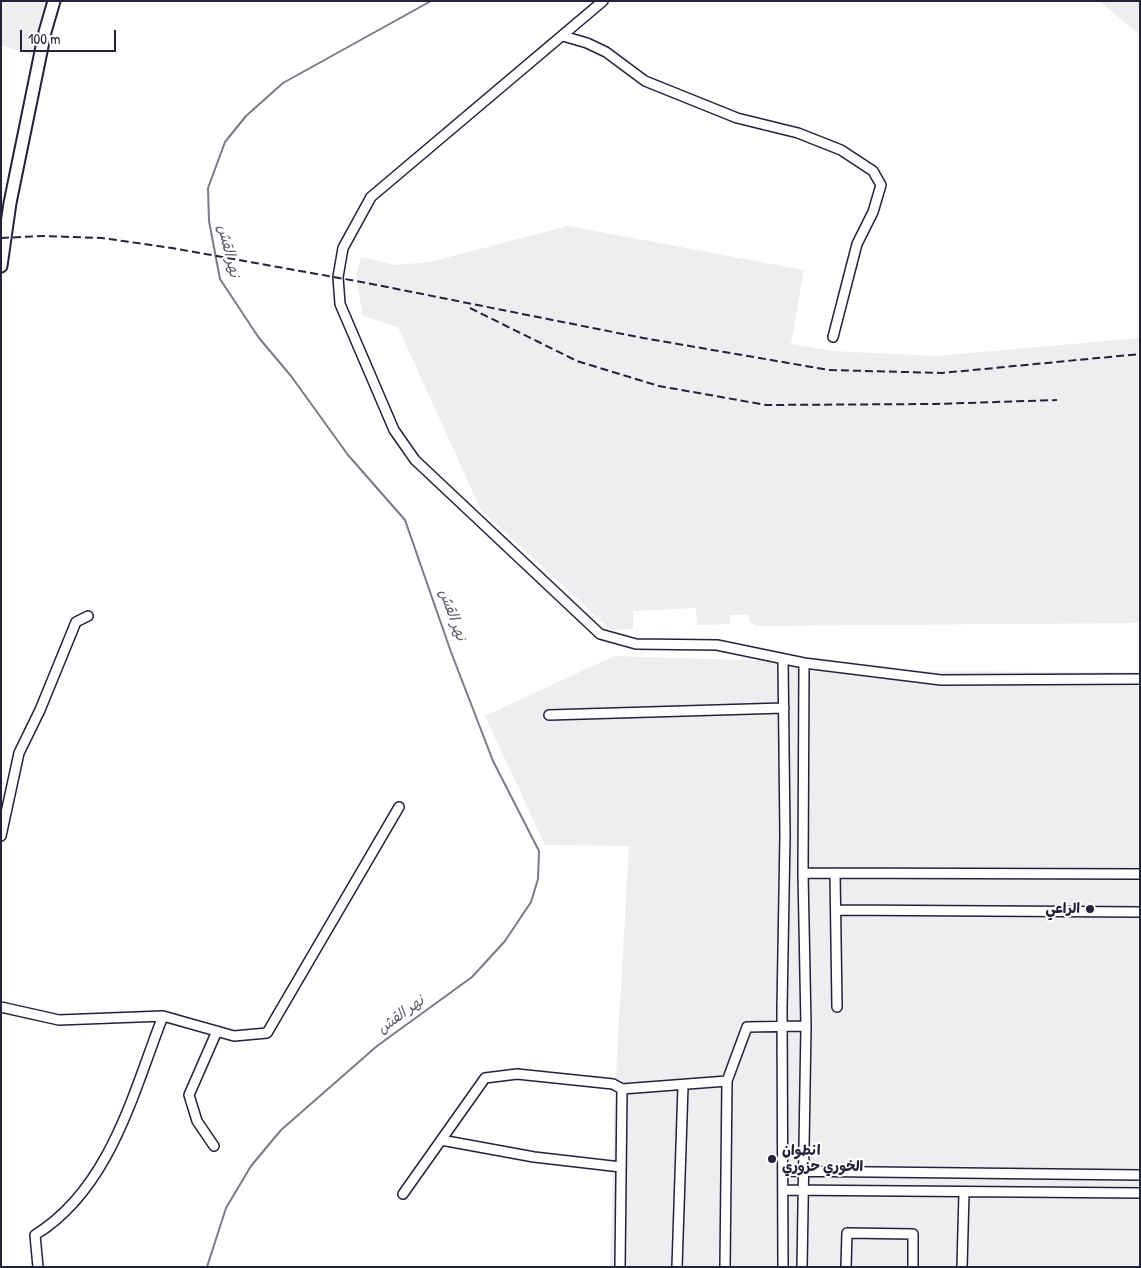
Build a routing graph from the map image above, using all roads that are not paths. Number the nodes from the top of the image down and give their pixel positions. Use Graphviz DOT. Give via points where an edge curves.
graph roads {
  1 [pos="54,1"];
  2 [pos="603,1"];
  3 [pos="563,36"];
  4 [pos="1,266"];
  5 [pos="833,337"];
  6 [pos="88,616"];
  7 [pos="783,660"];
  8 [pos="804,663"];
  9 [pos="1140,678"];
  10 [pos="784,708"];
  11 [pos="550,715"];
  12 [pos="399,806"];
  13 [pos="1,836"];
  14 [pos="803,873"];
  15 [pos="835,873"];
  16 [pos="1140,874"];
  17 [pos="836,910"];
  18 [pos="1140,912"];
  19 [pos="1,1007"];
  20 [pos="837,1007"];
  21 [pos="163,1016"];
  22 [pos="806,1026"];
  23 [pos="782,1027"];
  24 [pos="217,1031"];
  25 [pos="727,1080"];
  26 [pos="683,1086"];
  27 [pos="622,1089"];
  28 [pos="441,1140"];
  29 [pos="214,1146"];
  30 [pos="621,1167"];
  31 [pos="803,1170"];
  32 [pos="784,1171"];
  33 [pos="1140,1175"];
  34 [pos="784,1190"];
  35 [pos="804,1190"];
  36 [pos="964,1193"];
  37 [pos="1140,1193"];
  38 [pos="403,1194"];
  39 [pos="38,1267"];
  40 [pos="620,1267"];
  41 [pos="677,1267"];
  42 [pos="725,1267"];
  43 [pos="783,1267"];
  44 [pos="802,1267"];
  45 [pos="846,1267"];
  46 [pos="913,1267"];
  47 [pos="962,1267"];
  1 -- 4 [label="main road" via="10,203"];
  2 -- 3 [label="street"];
  3 -- 5 [label="street" via="606,52 645,80 737,118 798,132 841,150 873,171 881,185 873,212 857,244"];
  3 -- 7 [label="street" via="371,197 343,248 338,277 340,304 394,430 415,460 600,634 636,644 717,644"];
  6 -- 13 [label="street" via="76,622 19,753"];
  7 -- 8 [label="street"];
  7 -- 10 [label="street"];
  8 -- 9 [label="street" via="941,680"];
  8 -- 14 [label="street"];
  10 -- 11 [label="street"];
  10 -- 23 [label="street"];
  12 -- 24 [label="street" via="267,1033 234,1036"];
  14 -- 15 [label="street"];
  14 -- 22 [label="street"];
  15 -- 16 [label="street"];
  15 -- 17 [label="street"];
  17 -- 18 [label="street"];
  17 -- 20 [label="street"];
  19 -- 21 [label="street" via="59,1020"];
  21 -- 24 [label="street"];
  21 -- 39 [label="street" via="123,1119 96,1176 56,1223 35,1235"];
  22 -- 23 [label="street"];
  22 -- 31 [label="street"];
  23 -- 25 [label="street" via="747,1027"];
  23 -- 32 [label="street"];
  24 -- 29 [label="street" via="190,1096 197,1121"];
  25 -- 26 [label="street"];
  25 -- 42 [label="street"];
  26 -- 27 [label="street"];
  26 -- 41 [label="street"];
  27 -- 28 [label="street" via="613,1084 517,1074 485,1078"];
  27 -- 30 [label="street"];
  28 -- 30 [label="street" via="534,1157"];
  28 -- 38 [label="street"];
  30 -- 40 [label="street"];
  31 -- 32 [label="street"];
  31 -- 33 [label="street"];
  31 -- 35 [label="street"];
  32 -- 34 [label="street"];
  34 -- 35 [label="street"];
  34 -- 43 [label="street"];
  35 -- 36 [label="street"];
  35 -- 44 [label="street"];
  36 -- 37 [label="street"];
  36 -- 47 [label="street"];
  45 -- 46 [label="street" via="846,1233 913,1234"];
}
